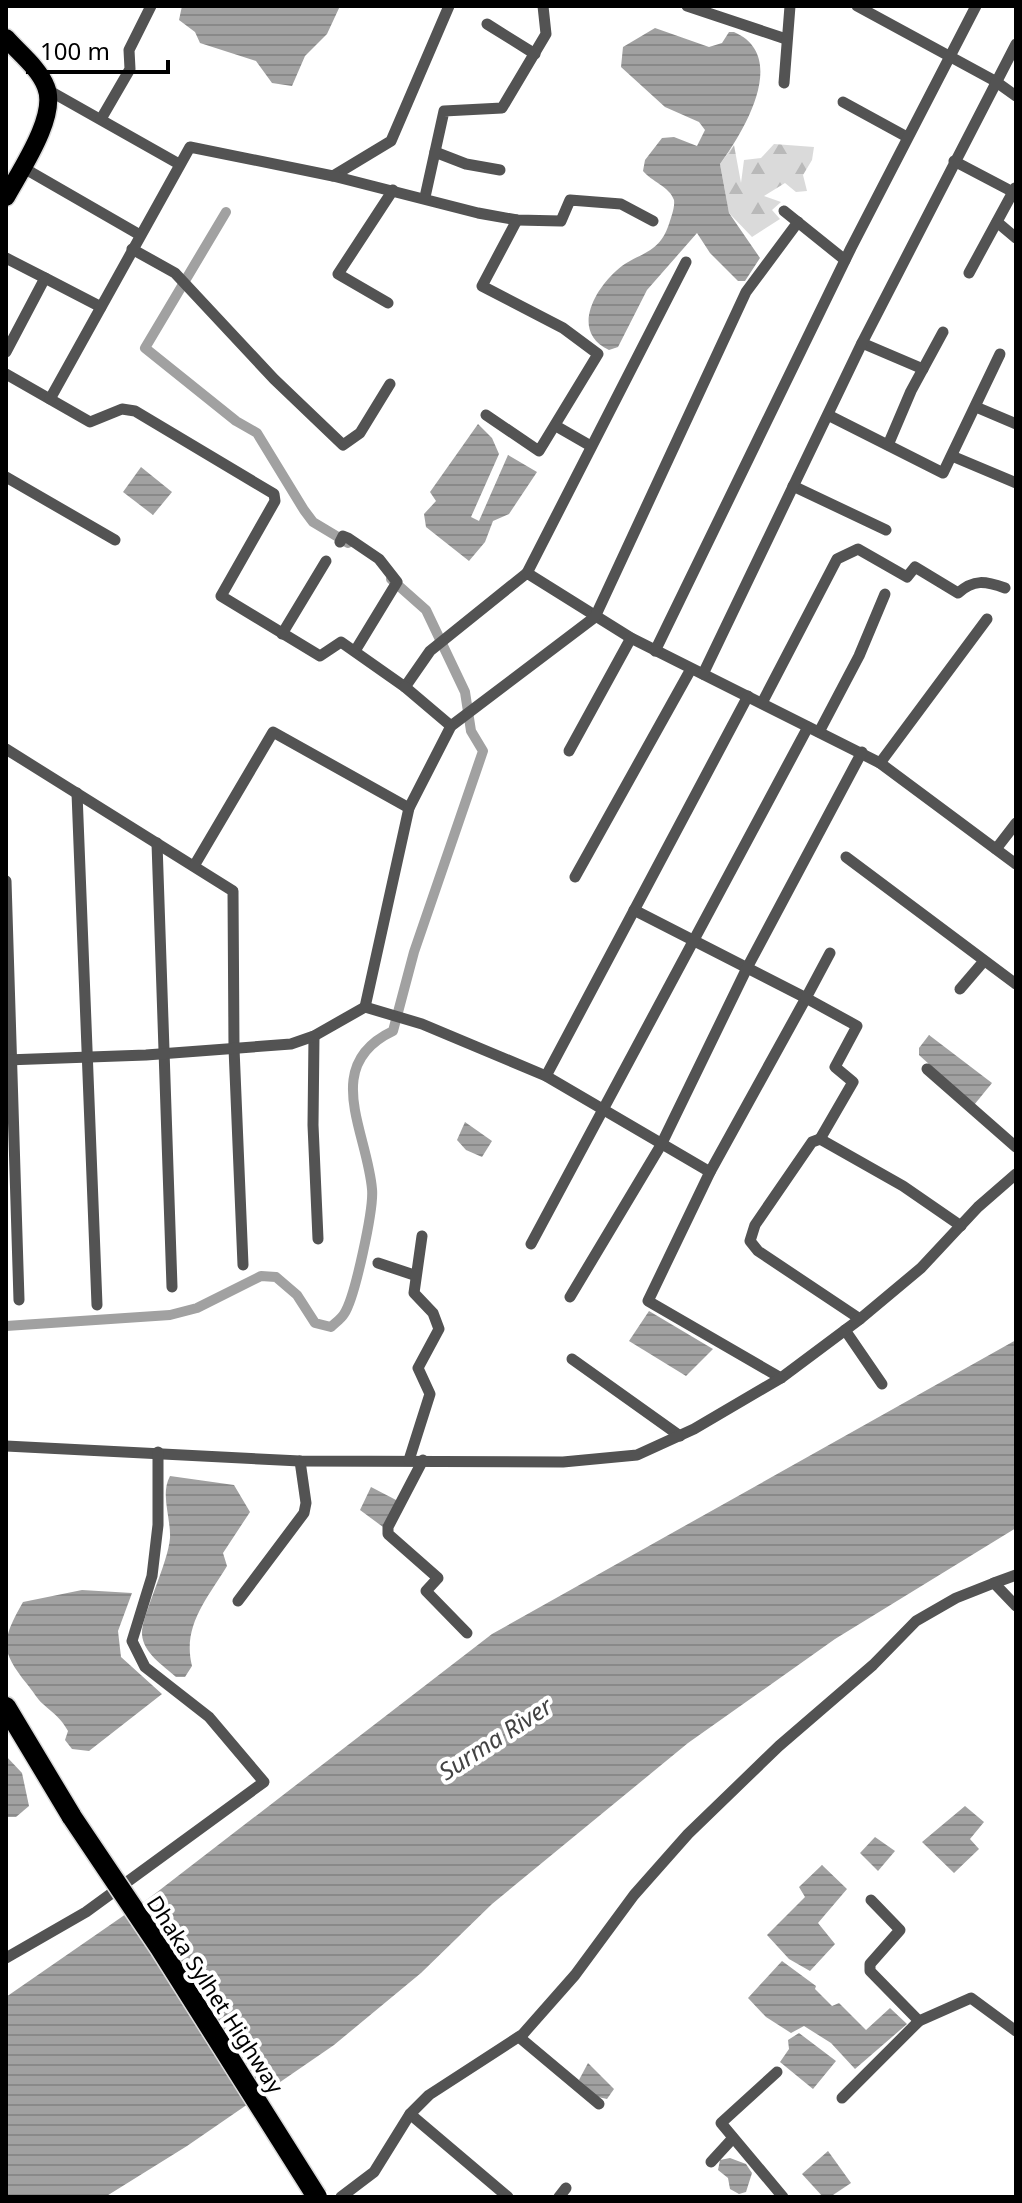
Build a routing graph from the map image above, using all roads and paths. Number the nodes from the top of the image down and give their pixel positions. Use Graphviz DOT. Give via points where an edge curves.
graph roads {
  1 [pos="151,6"];
  2 [pos="449,6"];
  3 [pos="543,6"];
  4 [pos="687,6"];
  5 [pos="790,6"];
  6 [pos="857,6"];
  7 [pos="976,6"];
  8 [pos="487,24"];
  9 [pos="6,38"];
  10 [pos="786,39"];
  11 [pos="1016,44"];
  12 [pos="535,54"];
  13 [pos="947,58"];
  14 [pos="995,81"];
  15 [pos="784,83"];
  16 [pos="48,90"];
  17 [pos="1016,96"];
  18 [pos="843,102"];
  19 [pos="101,119"];
  20 [pos="907,137"];
  21 [pos="435,152"];
  22 [pos="954,161"];
  23 [pos="179,164"];
  24 [pos="22,167"];
  25 [pos="500,170"];
  26 [pos="333,176"];
  27 [pos="393,190"];
  28 [pos="1014,190"];
  29 [pos="6,197"];
  30 [pos="425,197"];
  31 [pos="784,211"];
  32 [pos="517,220"];
  33 [pos="653,221"];
  34 [pos="997,222"];
  35 [pos="800,224"];
  36 [pos="140,235"];
  37 [pos="1016,238"];
  38 [pos="132,249"];
  39 [pos="6,258"];
  40 [pos="845,260"];
  41 [pos="686,262"];
  42 [pos="969,273"];
  43 [pos="45,278"];
  44 [pos="388,303"];
  45 [pos="101,307"];
  46 [pos="943,332"];
  47 [pos="862,343"];
  48 [pos="6,352"];
  49 [pos="1000,354"];
  50 [pos="923,369"];
  51 [pos="6,374"];
  52 [pos="390,384"];
  53 [pos="50,399"];
  54 [pos="976,407"];
  55 [pos="486,415"];
  56 [pos="828,415"];
  57 [pos="1016,424"];
  58 [pos="556,426"];
  59 [pos="589,445"];
  60 [pos="888,445"];
  61 [pos="952,456"];
  62 [pos="8,483"];
  63 [pos="1016,483"];
  64 [pos="793,486"];
  65 [pos="886,530"];
  66 [pos="342,539"];
  67 [pos="115,540"];
  68 [pos="326,561"];
  69 [pos="527,573"];
  70 [pos="1005,588"];
  71 [pos="885,594"];
  72 [pos="595,617"];
  73 [pos="987,619"];
  74 [pos="282,634"];
  75 [pos="631,638"];
  76 [pos="355,651"];
  77 [pos="655,651"];
  78 [pos="697,671"];
  79 [pos="405,687"];
  80 [pos="748,696"];
  81 [pos="762,703"];
  82 [pos="452,726"];
  83 [pos="813,730"];
  84 [pos="6,749"];
  85 [pos="569,751"];
  86 [pos="862,752"];
  87 [pos="880,763"];
  88 [pos="77,793"];
  89 [pos="409,808"];
  90 [pos="1016,823"];
  91 [pos="157,843"];
  92 [pos="996,849"];
  93 [pos="846,857"];
  94 [pos="1016,864"];
  95 [pos="194,866"];
  96 [pos="575,877"];
  97 [pos="6,881"];
  98 [pos="634,910"];
  99 [pos="694,940"];
  100 [pos="830,953"];
  101 [pos="984,961"];
  102 [pos="748,966"];
  103 [pos="1016,984"];
  104 [pos="960,989"];
  105 [pos="806,998"];
  106 [pos="365,1007"];
  107 [pos="314,1036"];
  108 [pos="234,1048"];
  109 [pos="162,1054"];
  110 [pos="86,1057"];
  111 [pos="10,1060"];
  112 [pos="927,1069"];
  113 [pos="546,1076"];
  114 [pos="600,1109"];
  115 [pos="820,1139"];
  116 [pos="661,1145"];
  117 [pos="1016,1147"];
  118 [pos="710,1172"];
  119 [pos="1016,1174"];
  120 [pos="961,1226"];
  121 [pos="422,1236"];
  122 [pos="318,1239"];
  123 [pos="531,1244"];
  124 [pos="378,1263"];
  125 [pos="243,1265"];
  126 [pos="414,1275"];
  127 [pos="172,1287"];
  128 [pos="570,1297"];
  129 [pos="19,1300"];
  130 [pos="97,1305"];
  131 [pos="860,1319"];
  132 [pos="845,1330"];
  133 [pos="572,1359"];
  134 [pos="781,1378"];
  135 [pos="882,1384"];
  136 [pos="680,1436"];
  137 [pos="6,1446"];
  138 [pos="158,1452"];
  139 [pos="409,1460"];
  140 [pos="423,1460"];
  141 [pos="300,1461"];
  142 [pos="1016,1575"];
  143 [pos="994,1583"];
  144 [pos="238,1601"];
  145 [pos="1016,1606"];
  146 [pos="467,1633"];
  147 [pos="6,1707"];
  148 [pos="871,1900"];
  149 [pos="6,1958"];
  150 [pos="919,2021"];
  151 [pos="1016,2031"];
  152 [pos="519,2037"];
  153 [pos="777,2072"];
  154 [pos="842,2098"];
  155 [pos="599,2104"];
  156 [pos="410,2114"];
  157 [pos="733,2138"];
  158 [pos="711,2162"];
  159 [pos="317,2197"];
  160 [pos="341,2197"];
  161 [pos="508,2197"];
  162 [pos="783,2197"];
  1 -- 19 [label="street" via="129,50 130,69"];
  2 -- 26 [label="street" via="391,141"];
  3 -- 12 [label="street" via="546,34"];
  4 -- 10 [label="street"];
  5 -- 10 [label="street"];
  6 -- 13 [label="street"];
  7 -- 13 [label="street"];
  8 -- 12 [label="street"];
  9 -- 16 [label="main road"];
  10 -- 15 [label="street"];
  11 -- 14 [label="street"];
  12 -- 21 [label="street" via="502,108 444,111"];
  13 -- 14 [label="street"];
  13 -- 20 [label="street"];
  14 -- 17 [label="street"];
  14 -- 22 [label="street"];
  16 -- 19 [label="street"];
  16 -- 24 [label="main road" via="45,123"];
  18 -- 20 [label="street"];
  19 -- 23 [label="street"];
  20 -- 40 [label="street"];
  21 -- 25 [label="street"];
  21 -- 30 [label="street"];
  22 -- 28 [label="street"];
  22 -- 47 [label="street"];
  23 -- 26 [label="street" via="190,147"];
  23 -- 36 [label="street"];
  24 -- 29 [label="main road"];
  24 -- 36 [label="street"];
  26 -- 27 [label="street"];
  27 -- 30 [label="street"];
  27 -- 44 [label="street" via="338,274"];
  28 -- 34 [label="street"];
  30 -- 32 [label="street"];
  31 -- 35 [label="street"];
  32 -- 33 [label="street" via="561,221 570,200 621,204"];
  32 -- 58 [label="street" via="482,286 563,328 598,354"];
  34 -- 37 [label="street"];
  34 -- 42 [label="street"];
  35 -- 40 [label="street"];
  35 -- 72 [label="street" via="746,292"];
  36 -- 38 [label="street"];
  38 -- 45 [label="street"];
  38 -- 52 [label="street" via="191,287 343,445 360,433"];
  39 -- 43 [label="street"];
  40 -- 77 [label="street"];
  41 -- 59 [label="street"];
  43 -- 45 [label="street"];
  43 -- 48 [label="street"];
  45 -- 53 [label="street"];
  46 -- 50 [label="street"];
  47 -- 50 [label="street"];
  47 -- 56 [label="street"];
  49 -- 54 [label="street"];
  50 -- 60 [label="street"];
  51 -- 53 [label="street"];
  53 -- 74 [label="street" via="90,422 122,409 135,411 274,494 275,501 221,596"];
  54 -- 57 [label="street"];
  54 -- 61 [label="street"];
  55 -- 58 [label="street" via="539,451"];
  56 -- 60 [label="street"];
  56 -- 64 [label="street"];
  58 -- 59 [label="street"];
  59 -- 69 [label="street"];
  60 -- 61 [label="street" via="943,473"];
  61 -- 63 [label="street"];
  62 -- 67 [label="street"];
  64 -- 65 [label="street"];
  64 -- 78 [label="street"];
  66 -- 76 [label="street" via="379,559 396,585"];
  68 -- 74 [label="street"];
  69 -- 72 [label="street"];
  69 -- 79 [label="street" via="430,651"];
  70 -- 81 [label="street" via="970,582 958,593 915,567 907,577 858,549 848,551 837,559"];
  71 -- 83 [label="street" via="859,656"];
  72 -- 75 [label="street"];
  72 -- 82 [label="street"];
  73 -- 87 [label="street"];
  74 -- 76 [label="street" via="320,656 341,642"];
  75 -- 77 [label="street"];
  75 -- 85 [label="street"];
  76 -- 79 [label="street"];
  77 -- 78 [label="street"];
  78 -- 80 [label="street"];
  78 -- 96 [label="street"];
  79 -- 82 [label="street"];
  80 -- 81 [label="street"];
  80 -- 98 [label="street"];
  81 -- 83 [label="street"];
  82 -- 89 [label="street"];
  83 -- 86 [label="street"];
  83 -- 99 [label="street"];
  84 -- 88 [label="street"];
  86 -- 87 [label="street"];
  86 -- 102 [label="street"];
  87 -- 92 [label="street"];
  88 -- 91 [label="street"];
  88 -- 110 [label="street"];
  89 -- 95 [label="street" via="273,732"];
  89 -- 106 [label="street"];
  90 -- 92 [label="street"];
  91 -- 95 [label="street"];
  91 -- 109 [label="street"];
  92 -- 94 [label="street"];
  93 -- 101 [label="street"];
  95 -- 108 [label="street" via="233,891"];
  97 -- 111 [label="street"];
  98 -- 99 [label="street"];
  98 -- 113 [label="street"];
  99 -- 102 [label="street"];
  99 -- 114 [label="street"];
  100 -- 105 [label="street"];
  101 -- 103 [label="street"];
  101 -- 104 [label="street"];
  102 -- 105 [label="street"];
  102 -- 116 [label="street"];
  105 -- 115 [label="street" via="857,1026 835,1067 853,1082"];
  105 -- 118 [label="street"];
  106 -- 107 [label="street"];
  106 -- 113 [label="street"];
  107 -- 108 [label="street" via="291,1044"];
  107 -- 122 [label="street"];
  108 -- 109 [label="street"];
  108 -- 125 [label="street"];
  109 -- 110 [label="street"];
  109 -- 127 [label="street"];
  110 -- 111 [label="street"];
  110 -- 130 [label="street"];
  111 -- 129 [label="street"];
  112 -- 117 [label="street"];
  113 -- 114 [label="street"];
  114 -- 116 [label="street"];
  114 -- 123 [label="street"];
  115 -- 120 [label="street"];
  115 -- 131 [label="street" via="812,1142 755,1225 750,1241"];
  116 -- 118 [label="street"];
  116 -- 128 [label="street"];
  118 -- 134 [label="street" via="648,1301"];
  119 -- 120 [label="street"];
  120 -- 131 [label="street"];
  121 -- 126 [label="street"];
  124 -- 126 [label="street"];
  126 -- 139 [label="street" via="414,1293 433,1313 439,1329 418,1368 430,1394"];
  131 -- 132 [label="street"];
  132 -- 134 [label="street"];
  132 -- 135 [label="street"];
  133 -- 136 [label="street"];
  134 -- 136 [label="street"];
  136 -- 140 [label="street" via="637,1455 600,1459"];
  137 -- 138 [label="street"];
  138 -- 141 [label="street"];
  138 -- 149 [label="street" via="152,1576 132,1641 145,1667 209,1717 264,1782 86,1912"];
  139 -- 140 [label="street"];
  139 -- 141 [label="street"];
  140 -- 146 [label="street" via="388,1534 438,1578 426,1591"];
  141 -- 144 [label="street" via="304,1513"];
  142 -- 143 [label="street"];
  143 -- 145 [label="street"];
  143 -- 152 [label="street" via="916,1621 779,1746 688,1834"];
  147 -- 159 [label="highway, Dhaka Sylhet Highway, bridge"];
  148 -- 150 [label="street" via="900,1930 870,1964 870,1971"];
  150 -- 151 [label="street" via="971,1998"];
  150 -- 154 [label="street"];
  152 -- 155 [label="street"];
  152 -- 156 [label="street" via="429,2095"];
  153 -- 157 [label="street" via="721,2120"];
  156 -- 160 [label="street" via="374,2172"];
  156 -- 161 [label="street"];
  157 -- 158 [label="street"];
  157 -- 162 [label="street"];
}
